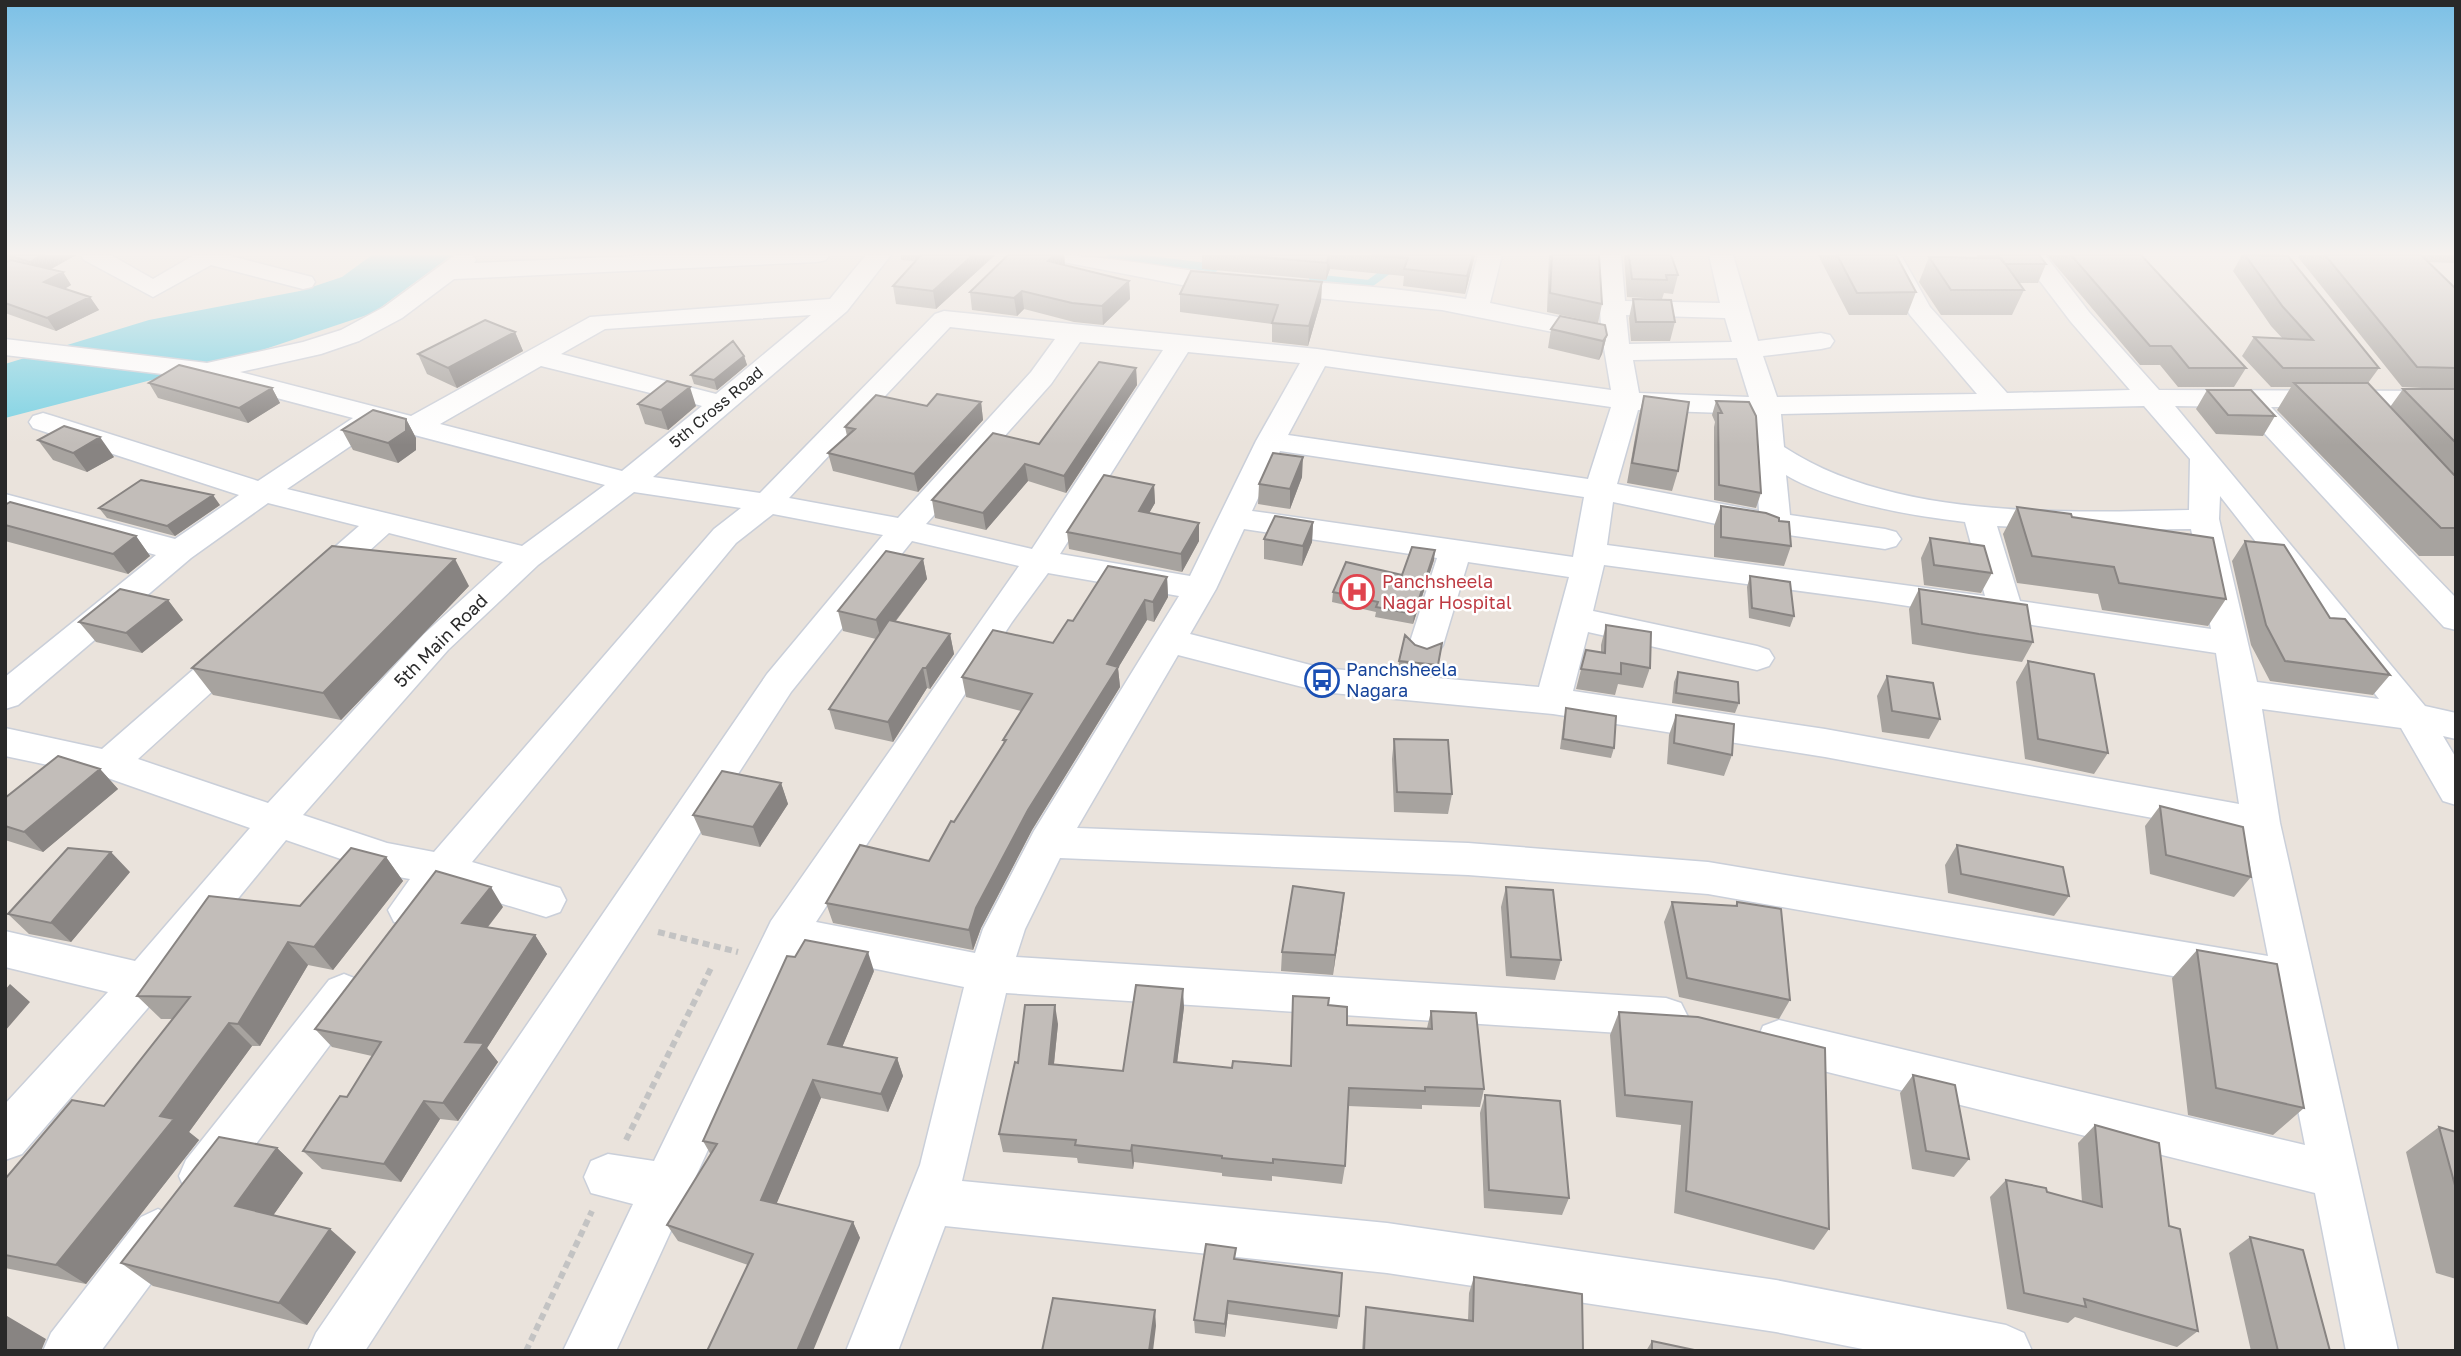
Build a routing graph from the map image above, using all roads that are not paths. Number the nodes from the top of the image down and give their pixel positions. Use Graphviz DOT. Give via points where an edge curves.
graph roads {
  1 [pos="383,318"];
  2 [pos="655,318"];
  3 [pos="823,318"];
  4 [pos="946,318"];
  5 [pos="997,318"];
  6 [pos="1513,318"];
  7 [pos="1614,318"];
  8 [pos="1737,318"];
  9 [pos="1926,318"];
  10 [pos="2084,318"];
  11 [pos="1073,333"];
  12 [pos="1821,341"];
  13 [pos="1181,343"];
  14 [pos="1617,344"];
  15 [pos="13,349"];
  16 [pos="1747,350"];
  17 [pos="539,357"];
  18 [pos="1317,357"];
  19 [pos="205,371"];
  20 [pos="2251,391"];
  21 [pos="2376,391"];
  22 [pos="2150,398"];
  23 [pos="2456,399"];
  24 [pos="1628,401"];
  25 [pos="1999,401"];
  26 [pos="722,402"];
  27 [pos="1766,406"];
  28 [pos="376,416"];
  29 [pos="43,422"];
  30 [pos="416,425"];
  31 [pos="2384,427"];
  32 [pos="1270,442"];
  33 [pos="1772,452"];
  34 [pos="2204,458"];
  35 [pos="628,482"];
  36 [pos="1600,490"];
  37 [pos="262,492"];
  38 [pos="5,503"];
  39 [pos="767,503"];
  40 [pos="1979,516"];
  41 [pos="1233,518"];
  42 [pos="2204,519"];
  43 [pos="384,521"];
  44 [pos="1775,522"];
  45 [pos="905,529"];
  46 [pos="1885,538"];
  47 [pos="180,551"];
  48 [pos="1455,552"];
  49 [pos="527,558"];
  50 [pos="1040,561"];
  51 [pos="1588,561"];
  52 [pos="1200,589"];
  53 [pos="292,602"];
  54 [pos="2006,610"];
  55 [pos="1574,618"];
  56 [pos="2456,619"];
  57 [pos="261,629"];
  58 [pos="1170,640"];
  59 [pos="2231,644"];
  60 [pos="1426,645"];
  61 [pos="1757,658"];
  62 [pos="2242,693"];
  63 [pos="5,696"];
  64 [pos="1553,701"];
  65 [pos="2413,717"];
  66 [pos="2456,726"];
  67 [pos="5,742"];
  68 [pos="109,764"];
  69 [pos="2456,791"];
  70 [pos="276,822"];
  71 [pos="2261,823"];
  72 [pos="1048,842"];
  73 [pos="439,869"];
  74 [pos="547,900"];
  75 [pos="786,933"];
  76 [pos="389,935"];
  77 [pos="5,949"];
  78 [pos="364,968"];
  79 [pos="989,974"];
  80 [pos="2295,979"];
  81 [pos="144,982"];
  82 [pos="5,1138"];
  83 [pos="2335,1175"];
  84 [pos="608,1177"];
  85 [pos="667,1186"];
  86 [pos="929,1201"];
  87 [pos="69,1351"];
  88 [pos="334,1351"];
  89 [pos="589,1351"];
  90 [pos="872,1351"];
  91 [pos="2006,1351"];
  92 [pos="2372,1351"];
  1 -- 19 [label="street" via="365,329 295,351"];
  2 -- 17 [label="street" via="599,322"];
  3 -- 26 [label="street, 5th Cross Road"];
  4 -- 39 [label="street"];
  5 -- 11 [label="street"];
  6 -- 14 [label="street"];
  7 -- 14 [label="street"];
  8 -- 16 [label="street"];
  9 -- 25 [label="street"];
  10 -- 22 [label="street"];
  11 -- 13 [label="street"];
  11 -- 45 [label="street" via="1041,378"];
  12 -- 16 [label="street"];
  13 -- 18 [label="street"];
  13 -- 50 [label="street"];
  14 -- 16 [label="street"];
  14 -- 24 [label="street"];
  15 -- 19 [label="street"];
  16 -- 27 [label="street"];
  17 -- 26 [label="street"];
  17 -- 30 [label="street"];
  18 -- 24 [label="street"];
  18 -- 32 [label="street"];
  19 -- 28 [label="street"];
  20 -- 21 [label="street"];
  20 -- 22 [label="street"];
  20 -- 56 [label="street"];
  21 -- 23 [label="street"];
  21 -- 31 [label="street"];
  22 -- 25 [label="street"];
  22 -- 34 [label="street"];
  24 -- 27 [label="street"];
  24 -- 36 [label="street"];
  25 -- 27 [label="street"];
  26 -- 35 [label="street, 5th Cross Road"];
  27 -- 33 [label="street"];
  28 -- 30 [label="street"];
  28 -- 37 [label="street"];
  29 -- 37 [label="street"];
  30 -- 35 [label="street"];
  32 -- 36 [label="street"];
  32 -- 41 [label="street"];
  33 -- 40 [label="street" via="1810,476 1837,485"];
  33 -- 44 [label="street"];
  34 -- 42 [label="street"];
  34 -- 65 [label="street"];
  35 -- 39 [label="street"];
  35 -- 49 [label="street, 5th Main Road"];
  36 -- 44 [label="street"];
  36 -- 51 [label="street"];
  37 -- 43 [label="street"];
  37 -- 47 [label="street"];
  38 -- 47 [label="street"];
  39 -- 45 [label="street"];
  39 -- 73 [label="street" via="725,536"];
  40 -- 42 [label="street" via="2091,522"];
  40 -- 54 [label="street"];
  41 -- 48 [label="street"];
  41 -- 52 [label="street"];
  42 -- 59 [label="street"];
  43 -- 49 [label="street"];
  43 -- 53 [label="street"];
  44 -- 46 [label="street"];
  45 -- 50 [label="street"];
  45 -- 88 [label="street" via="779,683"];
  47 -- 63 [label="street"];
  48 -- 51 [label="street"];
  48 -- 60 [label="street"];
  49 -- 70 [label="street, 5th Main Road" via="436,642"];
  50 -- 52 [label="street"];
  50 -- 75 [label="street"];
  51 -- 54 [label="street"];
  51 -- 55 [label="street"];
  52 -- 58 [label="street"];
  54 -- 59 [label="street"];
  55 -- 61 [label="street"];
  55 -- 64 [label="street"];
  57 -- 68 [label="street"];
  58 -- 64 [label="street" via="1322,680"];
  58 -- 72 [label="street"];
  59 -- 62 [label="street"];
  62 -- 65 [label="street"];
  62 -- 71 [label="street"];
  64 -- 71 [label="street" via="1825,743"];
  65 -- 66 [label="street"];
  65 -- 69 [label="street"];
  67 -- 68 [label="street"];
  68 -- 70 [label="street"];
  70 -- 73 [label="street" via="387,859"];
  70 -- 81 [label="street, 5th Main Road"];
  71 -- 80 [label="street"];
  72 -- 79 [label="street" via="1004,929"];
  72 -- 80 [label="street" via="1468,859 1708,878"];
  73 -- 74 [label="street"];
  73 -- 76 [label="street"];
  75 -- 79 [label="street"];
  75 -- 85 [label="street"];
  77 -- 81 [label="street"];
  78 -- 87 [label="street"];
  79 -- 83 [label="street" via="1476,1003 1721,1026"];
  79 -- 86 [label="street" via="944,1165"];
  80 -- 83 [label="street"];
  81 -- 82 [label="street, 5th Main Road"];
  83 -- 92 [label="street"];
  84 -- 85 [label="street"];
  85 -- 89 [label="street"];
  86 -- 90 [label="street"];
  86 -- 91 [label="street" via="1387,1248 1776,1306"];
}
